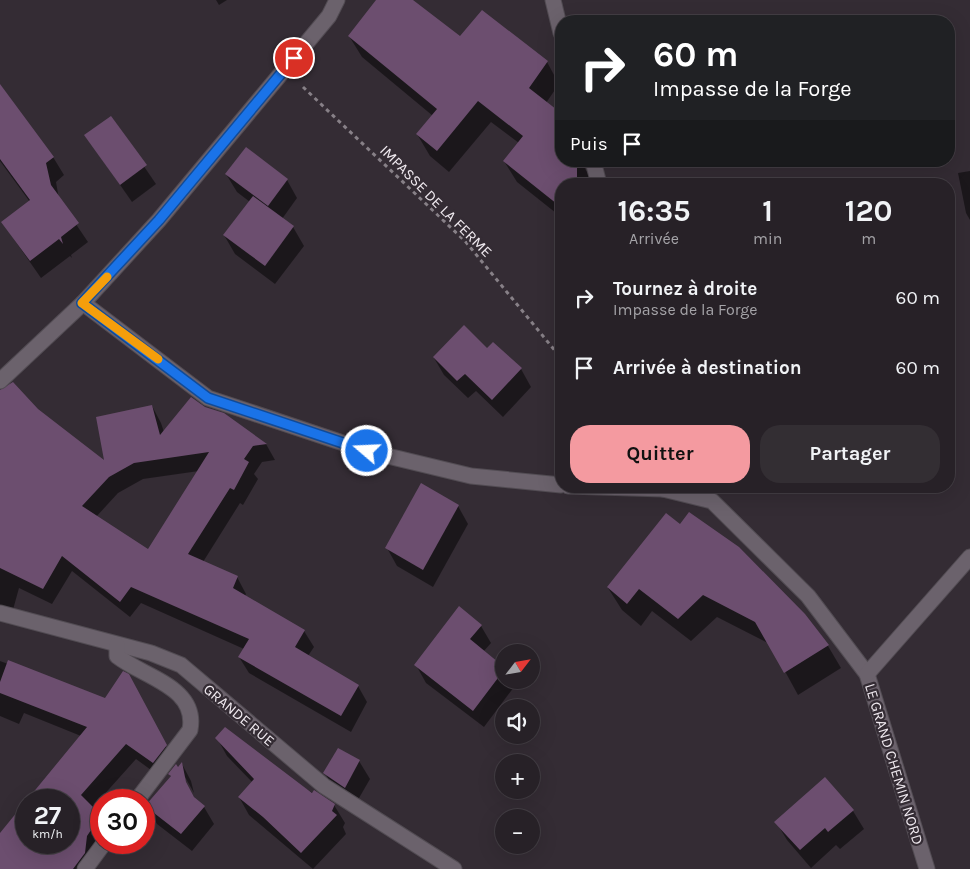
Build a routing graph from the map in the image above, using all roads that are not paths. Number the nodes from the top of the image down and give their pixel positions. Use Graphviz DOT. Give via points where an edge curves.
graph roads {
  1 [pos="337,0"];
  2 [pos="553,0"];
  3 [pos="557,15"];
  4 [pos="82,303"];
  5 [pos="0,382"];
  6 [pos="555,485"];
  7 [pos="681,493"];
  8 [pos="970,557"];
  9 [pos="0,614"];
  10 [pos="117,646"];
  11 [pos="866,674"];
  12 [pos="145,789"];
  13 [pos="96,854"];
  14 [pos="85,869"];
  15 [pos="454,869"];
  16 [pos="927,869"];
  1 -- 4 [label="street" via="329,16 159,220"];
  2 -- 3 [label="street"];
  4 -- 5 [label="street"];
  4 -- 6 [label="street" via="208,398 367,451 471,476"];
  7 -- 11 [label="street, LE GRAND CHEMIN NORD" via="712,501 808,596"];
  8 -- 11 [label="street"];
  9 -- 10 [label="street, GRANDE RUE"];
  10 -- 12 [label="street" via="117,656 174,689 189,705 192,720 190,730"];
  10 -- 15 [label="street, GRANDE RUE" via="152,653 181,665 324,786"];
  11 -- 16 [label="street, LE GRAND CHEMIN NORD"];
  13 -- 14 [label="street"];
}
